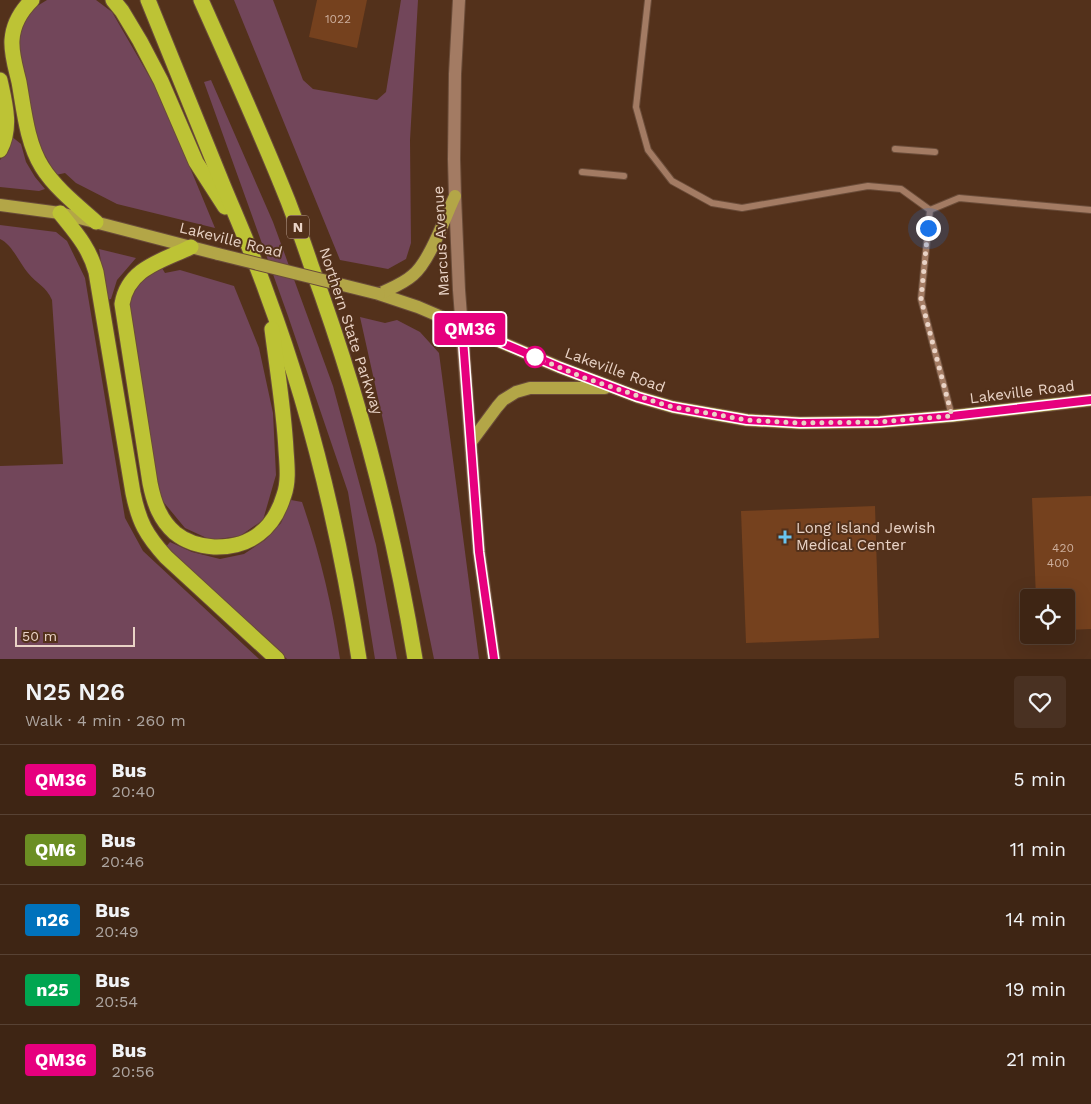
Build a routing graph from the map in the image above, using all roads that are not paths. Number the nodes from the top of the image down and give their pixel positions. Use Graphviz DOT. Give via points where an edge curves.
graph roads {
  1 [pos="32,0"];
  2 [pos="113,0"];
  3 [pos="148,0"];
  4 [pos="201,0"];
  5 [pos="212,0"];
  6 [pos="459,0"];
  7 [pos="648,0"];
  8 [pos="230,64"];
  9 [pos="0,80"];
  10 [pos="895,149"];
  11 [pos="0,150"];
  12 [pos="935,152"];
  13 [pos="582,172"];
  14 [pos="624,176"];
  15 [pos="454,196"];
  16 [pos="0,205"];
  17 [pos="930,210"];
  18 [pos="1091,210"];
  19 [pos="60,213"];
  20 [pos="96,222"];
  21 [pos="244,236"];
  22 [pos="191,247"];
  23 [pos="267,293"];
  24 [pos="379,294"];
  25 [pos="462,326"];
  26 [pos="613,388"];
  27 [pos="1091,400"];
  28 [pos="952,416"];
  29 [pos="471,442"];
  30 [pos="277,659"];
  31 [pos="359,659"];
  32 [pos="414,659"];
  33 [pos="494,659"];
  1 -- 20 [label="highway" via="15,24 12,40 31,139 46,173"];
  2 -- 21 [label="highway" via="150,59 196,162"];
  3 -- 21 [label="highway"];
  4 -- 8 [label="highway, Northern State Parkway / N"];
  5 -- 8 [label="highway"];
  6 -- 15 [label="main road, Marcus Avenue"];
  7 -- 17 [label="lane" via="636,107 648,150 672,182 712,203 742,208 868,186 902,189"];
  8 -- 32 [label="highway, Northern State Parkway / N" via="288,202 355,395 386,508"];
  9 -- 11 [label="highway" via="7,119"];
  10 -- 12 [label="lane"];
  13 -- 14 [label="lane"];
  15 -- 24 [label="main road" via="420,268 400,284"];
  15 -- 25 [label="main road, Marcus Avenue"];
  16 -- 19 [label="main road, Lakeville Road"];
  17 -- 18 [label="lane" via="959,198"];
  17 -- 28 [label="lane" via="921,299"];
  19 -- 20 [label="main road, Lakeville Road"];
  19 -- 30 [label="highway" via="84,243 96,272 133,493 144,529 166,557"];
  20 -- 22 [label="main road, Lakeville Road"];
  21 -- 23 [label="highway"];
  22 -- 23 [label="highway" via="136,276 126,289 122,304 154,501 165,522 187,541 211,547 230,546 254,538 273,520 284,497 287,482 285,430"];
  22 -- 24 [label="main road, Lakeville Road, bridge"];
  23 -- 31 [label="highway" via="311,429 326,487 350,598"];
  24 -- 25 [label="main road, Lakeville Road"];
  25 -- 26 [label="main road, Lakeville Road"];
  25 -- 29 [label="main road, Marcus Avenue"];
  26 -- 28 [label="main road, Lakeville Road" via="673,407 747,420 880,422"];
  26 -- 29 [label="main road" via="530,388 516,392 503,400"];
  27 -- 28 [label="main road, Lakeville Road"];
  29 -- 33 [label="main road, Marcus Avenue" via="479,552"];
}
